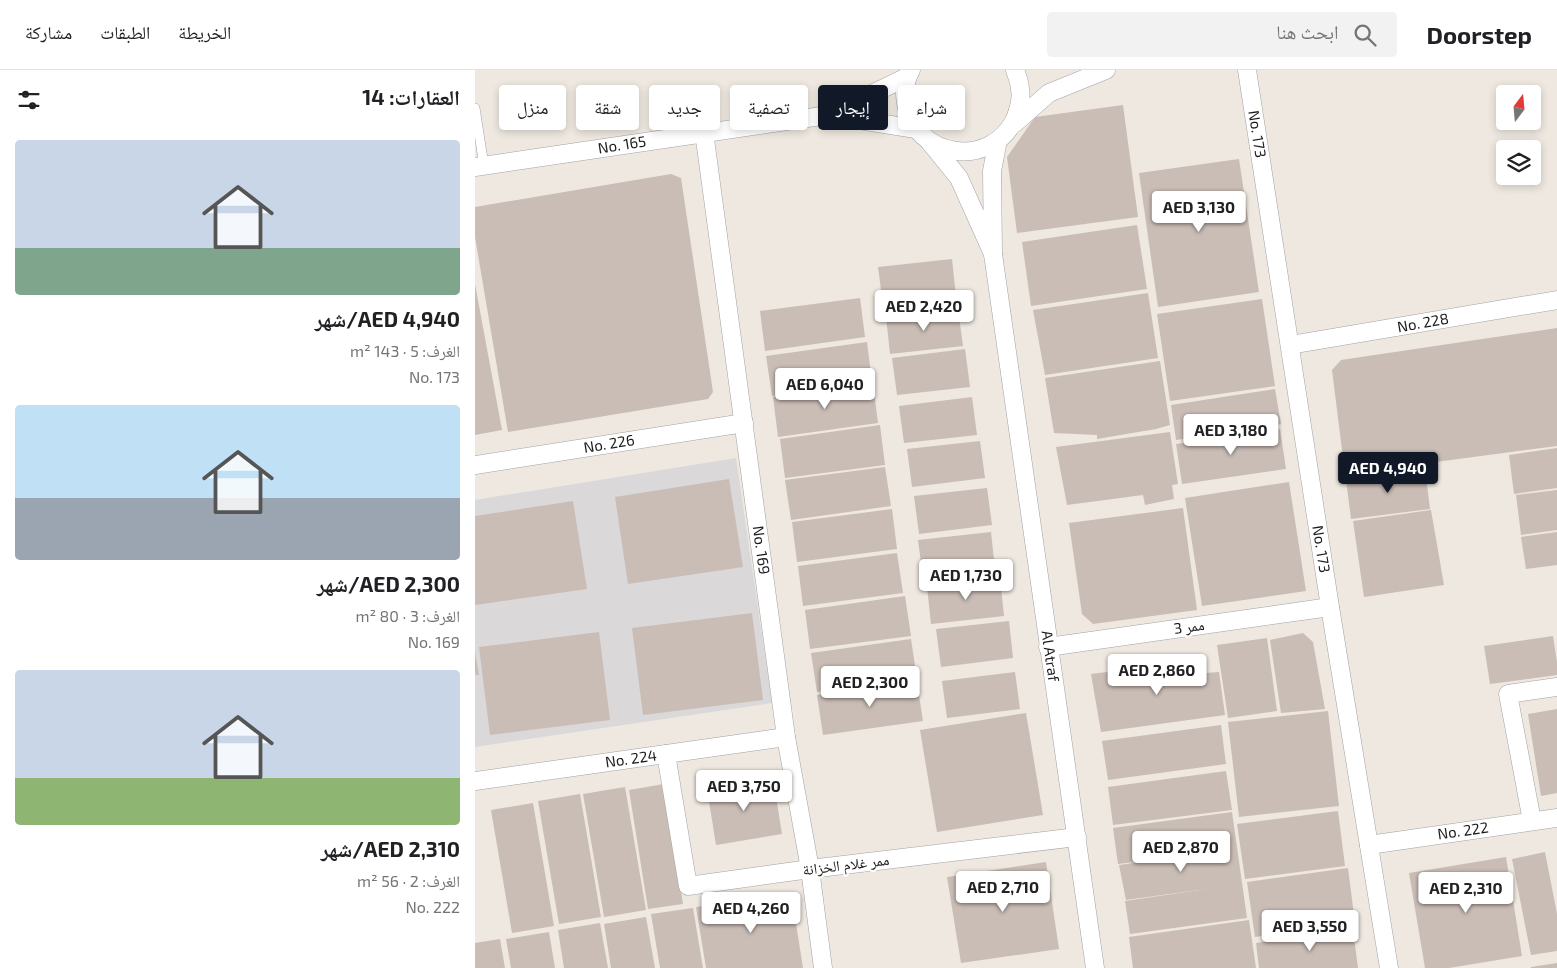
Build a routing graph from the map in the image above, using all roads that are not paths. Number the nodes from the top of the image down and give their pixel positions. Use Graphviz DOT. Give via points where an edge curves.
graph roads {
  1 [pos="1015,70"];
  2 [pos="1106,70"];
  3 [pos="1247,70"];
  4 [pos="909,73"];
  5 [pos="886,85"];
  6 [pos="475,108"];
  7 [pos="818,116"];
  8 [pos="1011,127"];
  9 [pos="917,130"];
  10 [pos="704,132"];
  11 [pos="998,140"];
  12 [pos="929,141"];
  13 [pos="480,166"];
  14 [pos="993,254"];
  15 [pos="1557,300"];
  16 [pos="1290,345"];
  17 [pos="744,423"];
  18 [pos="475,465"];
  19 [pos="1330,606"];
  20 [pos="1048,648"];
  21 [pos="1557,687"];
  22 [pos="786,737"];
  23 [pos="666,754"];
  24 [pos="475,781"];
  25 [pos="1557,818"];
  26 [pos="1532,821"];
  27 [pos="1077,836"];
  28 [pos="1369,845"];
  29 [pos="810,869"];
  30 [pos="823,968"];
  31 [pos="1095,968"];
  32 [pos="1389,968"];
  1 -- 8 [label="street" via="1021,89 1019,109"];
  2 -- 8 [label="street" via="1049,93"];
  3 -- 16 [label="street, No. 173"];
  4 -- 5 [label="street"];
  6 -- 13 [label="lane"];
  7 -- 10 [label="street, No. 165"];
  8 -- 11 [label="street"];
  9 -- 12 [label="street"];
  10 -- 13 [label="street, No. 165"];
  10 -- 17 [label="street, No. 169"];
  11 -- 12 [label="street" via="982,149 963,152 945,150"];
  11 -- 14 [label="street" via="992,171"];
  12 -- 14 [label="street" via="959,178"];
  14 -- 20 [label="street, Al Atraf"];
  15 -- 16 [label="street, No. 228"];
  16 -- 19 [label="street, No. 173"];
  17 -- 18 [label="street, No. 226"];
  17 -- 22 [label="street, No. 169"];
  19 -- 20 [label="street, ممر 3"];
  19 -- 28 [label="street, No. 173"];
  20 -- 27 [label="street, Al Atraf"];
  21 -- 26 [label="street" via="1509,694"];
  22 -- 23 [label="street, No. 224"];
  22 -- 29 [label="street, No. 169"];
  23 -- 24 [label="street, No. 224"];
  23 -- 29 [label="street, ممر غلام الخزانة" via="688,886"];
  25 -- 26 [label="street, No. 222"];
  26 -- 28 [label="street, No. 222"];
  27 -- 29 [label="street, ممر غلام الخزانة"];
  27 -- 31 [label="street, Al Atraf"];
  28 -- 32 [label="street, No. 173"];
  29 -- 30 [label="street, No. 169"];
}
